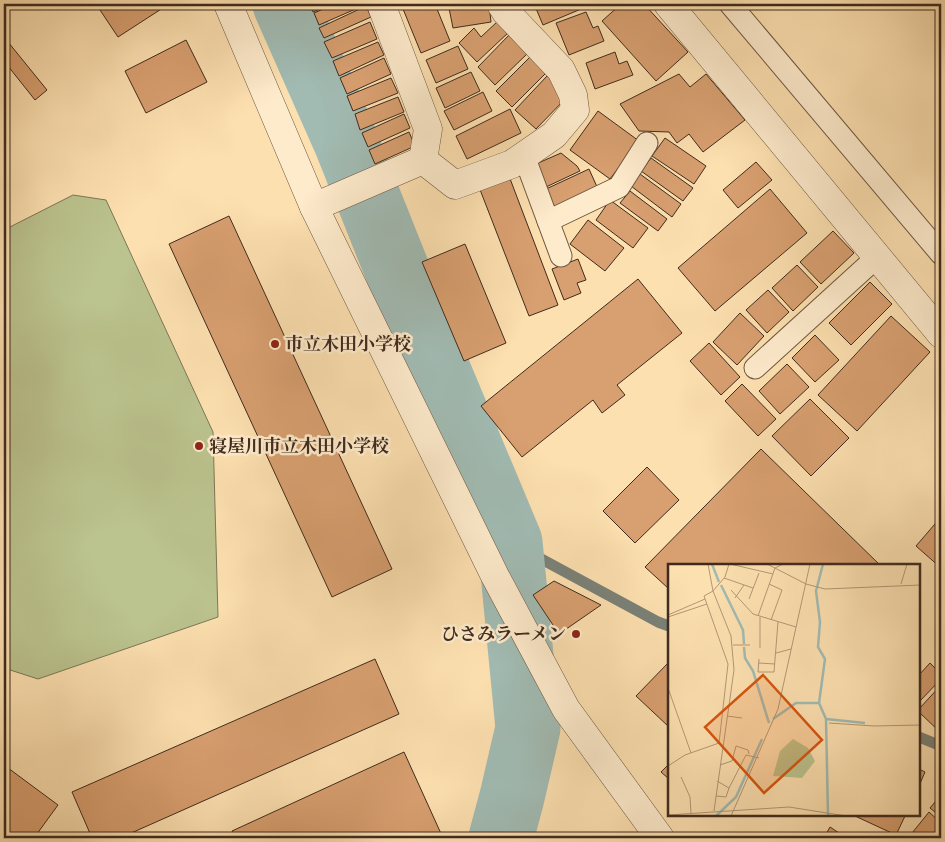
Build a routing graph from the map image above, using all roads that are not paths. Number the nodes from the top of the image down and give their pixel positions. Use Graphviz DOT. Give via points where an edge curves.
graph roads {
  1 [pos="228,4"];
  2 [pos="381,4"];
  3 [pos="501,4"];
  4 [pos="668,4"];
  5 [pos="730,4"];
  6 [pos="647,143"];
  7 [pos="524,156"];
  8 [pos="423,160"];
  9 [pos="314,207"];
  10 [pos="548,221"];
  11 [pos="941,254"];
  12 [pos="561,256"];
  13 [pos="877,256"];
  14 [pos="941,334"];
  15 [pos="755,368"];
  16 [pos="660,838"];
  1 -- 9 [label="street"];
  2 -- 8 [label="street" via="428,129"];
  3 -- 7 [label="street" via="562,70 573,95 575,110 554,135"];
  4 -- 13 [label="street"];
  5 -- 11 [label="lane"];
  6 -- 10 [label="lane" via="619,187"];
  7 -- 8 [label="street" via="512,164 455,185"];
  7 -- 10 [label="lane"];
  8 -- 9 [label="street"];
  9 -- 16 [label="street" via="495,576 566,709"];
  10 -- 12 [label="lane"];
  13 -- 14 [label="street"];
  13 -- 15 [label="lane"];
}
